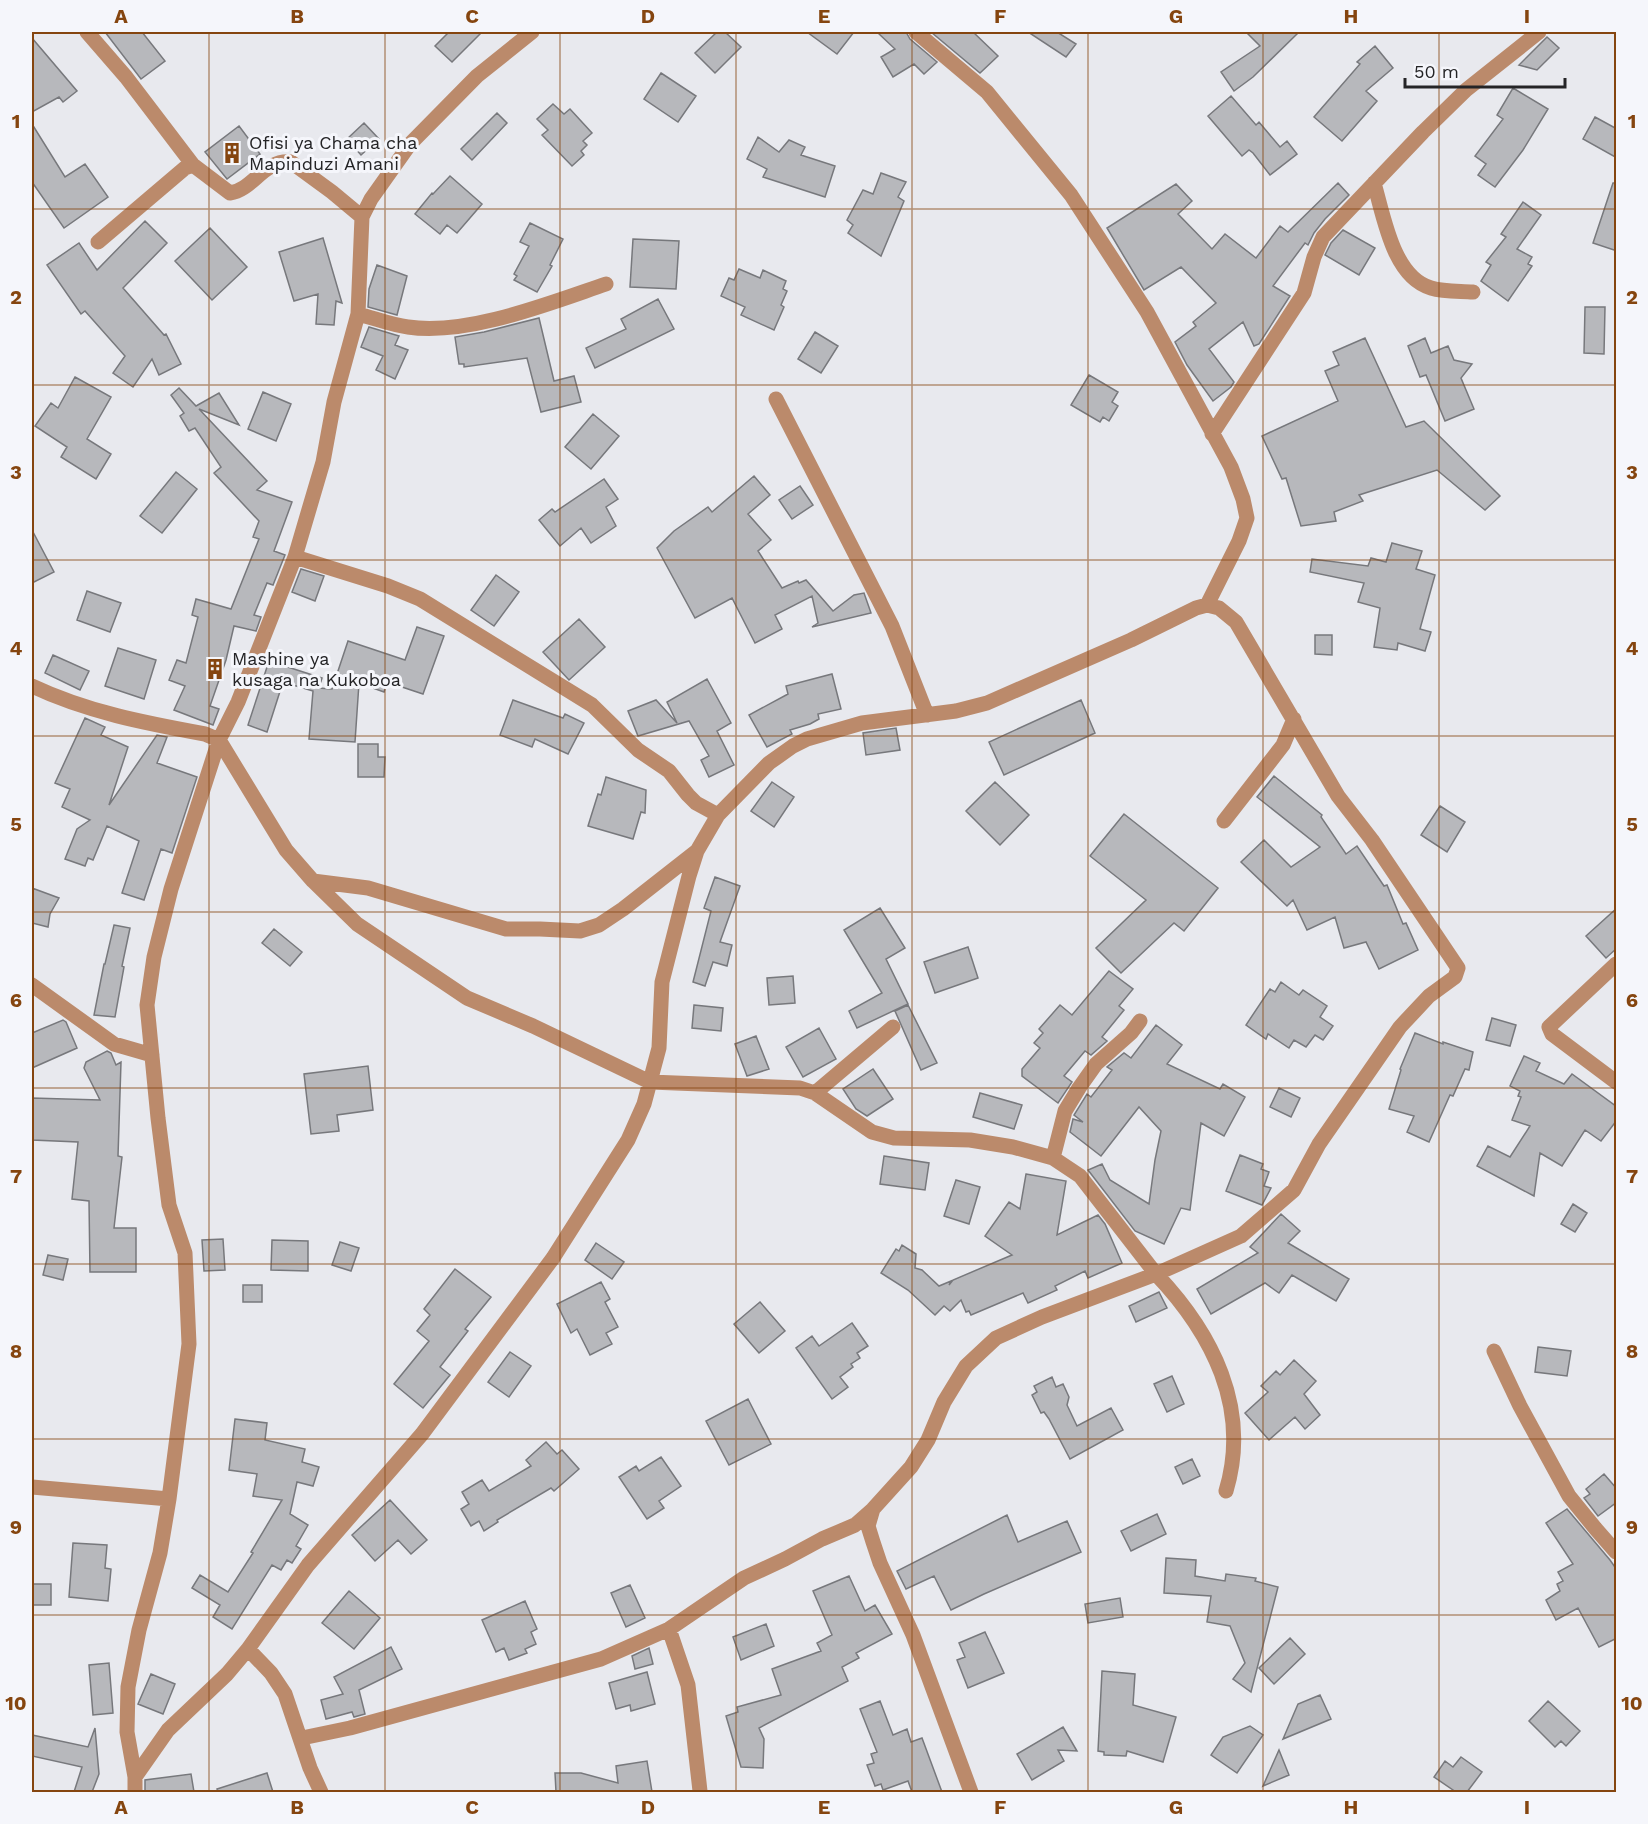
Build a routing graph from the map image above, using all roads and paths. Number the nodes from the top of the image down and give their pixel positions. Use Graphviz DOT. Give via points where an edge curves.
graph roads {
  1 [pos="87,32"];
  2 [pos="532,32"];
  3 [pos="916,32"];
  4 [pos="1539,32"];
  5 [pos="193,165"];
  6 [pos="1374,183"];
  7 [pos="362,217"];
  8 [pos="98,242"];
  9 [pos="606,284"];
  10 [pos="1473,292"];
  11 [pos="358,314"];
  12 [pos="776,399"];
  13 [pos="1212,434"];
  14 [pos="295,557"];
  15 [pos="1207,605"];
  16 [pos="32,686"];
  17 [pos="927,715"];
  18 [pos="1294,719"];
  19 [pos="219,740"];
  20 [pos="718,815"];
  21 [pos="1224,822"];
  22 [pos="697,851"];
  23 [pos="313,881"];
  24 [pos="1617,964"];
  25 [pos="32,985"];
  26 [pos="1140,1021"];
  27 [pos="893,1028"];
  28 [pos="152,1055"];
  29 [pos="650,1082"];
  30 [pos="1617,1082"];
  31 [pos="815,1094"];
  32 [pos="1053,1158"];
  33 [pos="1156,1274"];
  34 [pos="1494,1351"];
  35 [pos="32,1487"];
  36 [pos="1226,1491"];
  37 [pos="169,1499"];
  38 [pos="873,1509"];
  39 [pos="1617,1552"];
  40 [pos="669,1629"];
  41 [pos="248,1649"];
  42 [pos="302,1738"];
  43 [pos="135,1785"];
  44 [pos="700,1791"];
  45 [pos="321,1792"];
  46 [pos="971,1792"];
  1 -- 5 [label="street"];
  2 -- 7 [label="street" via="477,76 410,144"];
  3 -- 13 [label="street" via="987,93 1071,195 1147,312"];
  4 -- 6 [label="street" via="1466,90"];
  5 -- 7 [label="street" via="230,193 238,192 277,163 291,162"];
  5 -- 8 [label="street"];
  6 -- 10 [label="street" via="1397,255 1408,274 1430,288"];
  6 -- 13 [label="street" via="1323,237 1304,293"];
  7 -- 11 [label="street"];
  9 -- 11 [label="street" via="500,319 447,327 408,328"];
  11 -- 14 [label="street" via="334,402 323,462"];
  12 -- 17 [label="street" via="892,626"];
  13 -- 15 [label="street" via="1231,467 1247,518"];
  14 -- 19 [label="street"];
  14 -- 20 [label="street" via="420,599 592,705 638,750 669,771 696,803"];
  15 -- 17 [label="street" via="987,703"];
  15 -- 18 [label="street" via="1219,608 1236,622"];
  16 -- 19 [label="street" via="111,715"];
  17 -- 20 [label="street" via="862,723 800,743 769,763"];
  18 -- 21 [label="street" via="1283,745"];
  18 -- 33 [label="street" via="1338,796 1458,968 1455,977 1429,996 1400,1027 1325,1135 1294,1190 1241,1236"];
  19 -- 23 [label="street" via="286,850"];
  19 -- 28 [label="street" via="171,889 154,957 147,1005"];
  20 -- 22 [label="street"];
  22 -- 23 [label="street" via="624,909 599,925 580,931 506,929 368,888"];
  22 -- 29 [label="street" via="662,982 659,1048"];
  23 -- 29 [label="street" via="357,924 467,998"];
  24 -- 30 [label="street" via="1549,1027 1552,1034"];
  25 -- 28 [label="street" via="114,1044"];
  26 -- 32 [label="street" via="1096,1064 1079,1088 1065,1111"];
  27 -- 31 [label="street"];
  28 -- 37 [label="street" via="169,1205 184,1253 188,1298 189,1351"];
  29 -- 31 [label="street" via="800,1088"];
  29 -- 41 [label="street" via="628,1140 553,1258 422,1434 308,1565"];
  31 -- 32 [label="street" via="873,1132 894,1138 970,1140"];
  32 -- 33 [label="street" via="1080,1176"];
  33 -- 36 [label="street" via="1189,1311 1211,1347 1228,1389 1234,1449"];
  33 -- 38 [label="street" via="996,1338 966,1366 911,1467"];
  34 -- 39 [label="street" via="1569,1496"];
  35 -- 37 [label="street"];
  37 -- 43 [label="street" via="128,1687 127,1732"];
  38 -- 40 [label="street" via="855,1525 744,1578"];
  38 -- 46 [label="street" via="868,1526 877,1552 914,1635"];
  40 -- 42 [label="street" via="601,1659"];
  40 -- 44 [label="street" via="688,1685"];
  41 -- 42 [label="street" via="281,1685"];
  41 -- 43 [label="street" via="168,1730"];
  42 -- 45 [label="street"];
}
